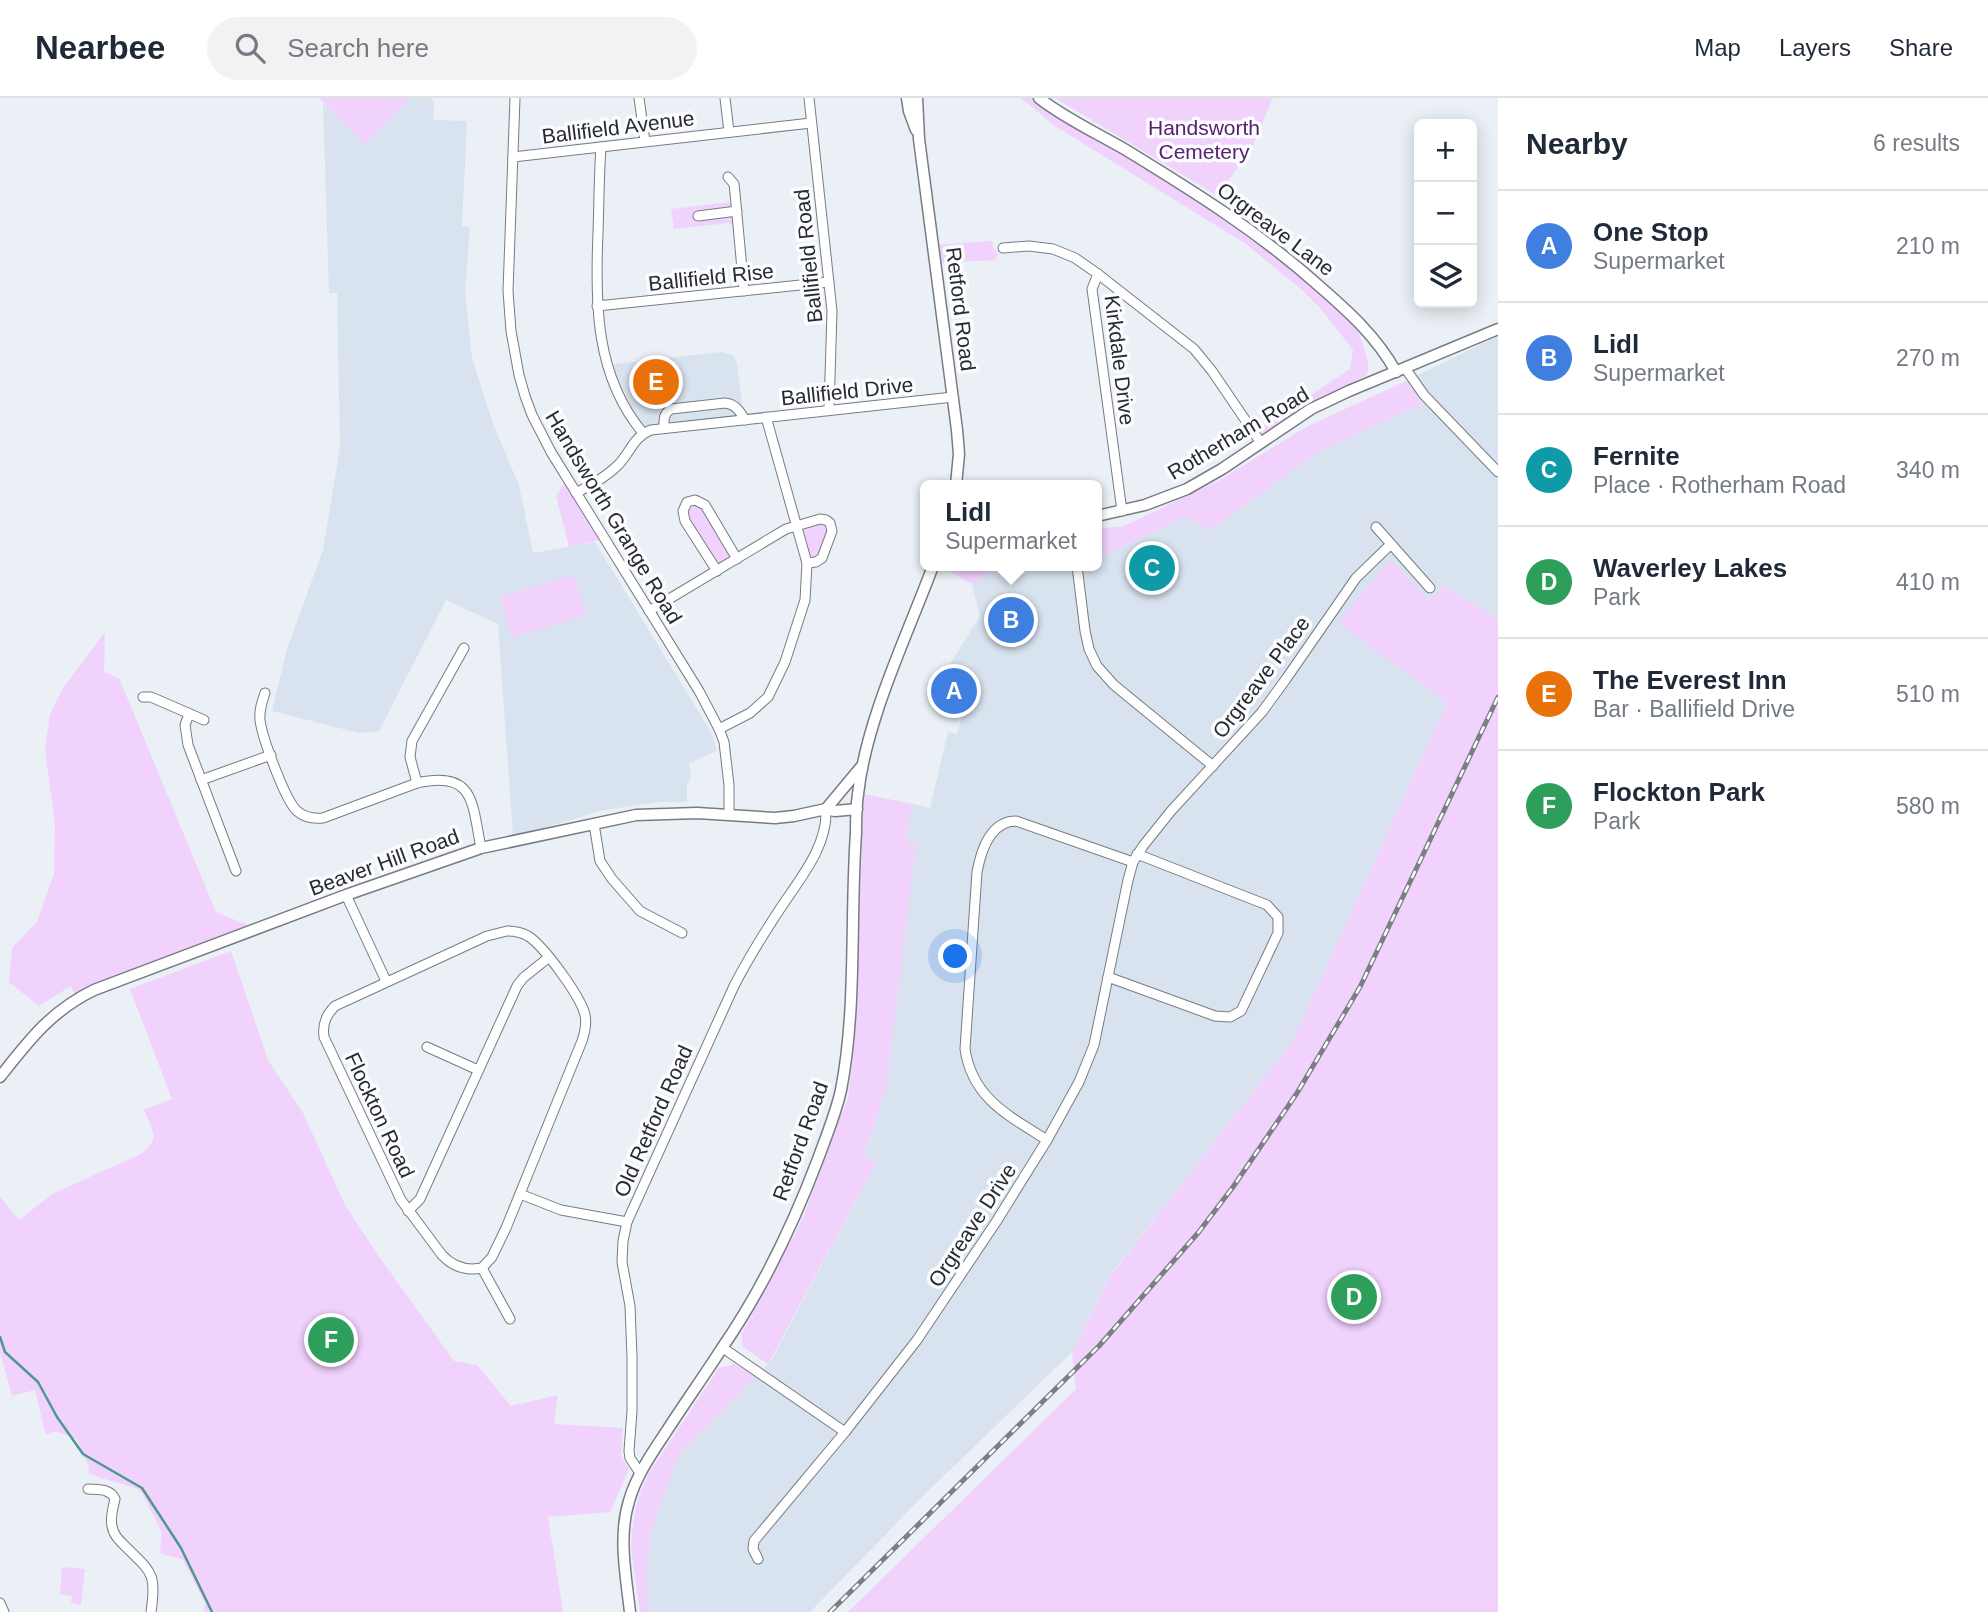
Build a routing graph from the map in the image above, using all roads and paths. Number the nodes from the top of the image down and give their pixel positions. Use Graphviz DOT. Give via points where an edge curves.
graph roads {
  1 [pos="515,98"];
  2 [pos="639,98"];
  3 [pos="725,98"];
  4 [pos="809,98"];
  5 [pos="907,98"];
  6 [pos="918,98"];
  7 [pos="1039,98"];
  8 [pos="811,123"];
  9 [pos="729,132"];
  10 [pos="919,139"];
  11 [pos="646,141"];
  12 [pos="601,147"];
  13 [pos="513,157"];
  14 [pos="728,177"];
  15 [pos="737,211"];
  16 [pos="698,216"];
  17 [pos="1003,248"];
  18 [pos="1098,274"];
  19 [pos="829,282"];
  20 [pos="744,291"];
  21 [pos="597,306"];
  22 [pos="1498,329"];
  23 [pos="1400,370"];
  24 [pos="953,397"];
  25 [pos="829,410"];
  26 [pos="766,417"];
  27 [pos="744,420"];
  28 [pos="664,428"];
  29 [pos="643,433"];
  30 [pos="1261,443"];
  31 [pos="1498,472"];
  32 [pos="956,480"];
  33 [pos="576,493"];
  34 [pos="1122,511"];
  35 [pos="1102,515"];
  36 [pos="797,525"];
  37 [pos="1376,527"];
  38 [pos="1390,545"];
  39 [pos="737,559"];
  40 [pos="807,563"];
  41 [pos="717,570"];
  42 [pos="931,571"];
  43 [pos="1078,571"];
  44 [pos="1430,588"];
  45 [pos="649,611"];
  46 [pos="464,648"];
  47 [pos="265,693"];
  48 [pos="143,697"];
  49 [pos="188,714"];
  50 [pos="204,720"];
  51 [pos="719,729"];
  52 [pos="271,755"];
  53 [pos="863,765"];
  54 [pos="1213,766"];
  55 [pos="201,780"];
  56 [pos="417,783"];
  57 [pos="857,795"];
  58 [pos="829,806"];
  59 [pos="857,809"];
  60 [pos="729,815"];
  61 [pos="594,824"];
  62 [pos="481,848"];
  63 [pos="1135,858"];
  64 [pos="236,872"];
  65 [pos="346,894"];
  66 [pos="682,933"];
  67 [pos="548,958"];
  68 [pos="1108,978"];
  69 [pos="386,981"];
  70 [pos="427,1047"];
  71 [pos="478,1070"];
  72 [pos="0,1077"];
  73 [pos="1047,1140"];
  74 [pos="520,1195"];
  75 [pos="408,1211"];
  76 [pos="627,1222"];
  77 [pos="482,1268"];
  78 [pos="510,1319"];
  79 [pos="723,1348"];
  80 [pos="845,1433"];
  81 [pos="640,1474"];
  82 [pos="88,1489"];
  83 [pos="758,1559"];
  84 [pos="0,1603"];
  85 [pos="4,1612"];
  86 [pos="151,1612"];
  87 [pos="630,1612"];
  1 -- 13 [label="street, Handsworth Grange Road"];
  2 -- 11 [label="street"];
  3 -- 9 [label="street"];
  4 -- 8 [label="street, Ballifield Road"];
  5 -- 10 [label="main road, Retford Road"];
  6 -- 10 [label="main road, Retford Road"];
  7 -- 23 [label="main road, Orgreave Lane" via="1210,202 1286,256 1357,320"];
  8 -- 9 [label="street, Ballifield Avenue"];
  8 -- 19 [label="street, Ballifield Road"];
  9 -- 11 [label="street, Ballifield Avenue"];
  10 -- 24 [label="main road, Retford Road"];
  11 -- 12 [label="street, Ballifield Avenue"];
  12 -- 13 [label="street, Ballifield Avenue"];
  12 -- 21 [label="street"];
  13 -- 33 [label="street, Handsworth Grange Road" via="508,291 514,353 532,415"];
  14 -- 15 [label="street" via="734,184"];
  15 -- 16 [label="street"];
  15 -- 20 [label="street"];
  17 -- 18 [label="street, Kirkdale Drive" via="1053,249"];
  18 -- 30 [label="street" via="1194,349"];
  18 -- 34 [label="street, Kirkdale Drive" via="1092,289"];
  19 -- 20 [label="street, Ballifield Rise"];
  19 -- 25 [label="street, Ballifield Road" via="833,335"];
  20 -- 21 [label="street, Ballifield Rise"];
  21 -- 29 [label="street" via="606,365"];
  22 -- 23 [label="main road, Rotherham Road"];
  23 -- 30 [label="main road, Rotherham Road" via="1311,409"];
  23 -- 31 [label="street, Orgreave Lane"];
  24 -- 25 [label="street, Ballifield Drive"];
  24 -- 32 [label="main road, Retford Road"];
  25 -- 26 [label="street, Ballifield Drive"];
  26 -- 27 [label="street, Ballifield Drive"];
  26 -- 36 [label="street"];
  27 -- 28 [label="street, Ballifield Drive"];
  27 -- 28 [label="street" via="735,407 725,403 671,409 664,417"];
  28 -- 29 [label="street, Ballifield Drive"];
  29 -- 33 [label="street" via="617,466"];
  30 -- 34 [label="main road, Rotherham Road" via="1187,489"];
  33 -- 45 [label="street, Handsworth Grange Road"];
  34 -- 35 [label="main road, Rotherham Road"];
  36 -- 39 [label="street"];
  36 -- 40 [label="street"];
  36 -- 40 [label="street" via="820,519 832,527 822,558"];
  37 -- 38 [label="street"];
  38 -- 44 [label="street"];
  38 -- 54 [label="street, Orgreave Place" via="1356,578 1262,712"];
  39 -- 41 [label="street"];
  39 -- 41 [label="street" via="705,505 687,502 685,520"];
  40 -- 51 [label="street" via="802,612 774,688 750,713"];
  41 -- 45 [label="street"];
  42 -- 53 [label="main road, Retford Road" via="887,686"];
  43 -- 54 [label="street" via="1085,631 1097,666"];
  45 -- 51 [label="street, Handsworth Grange Road"];
  46 -- 56 [label="street" via="412,741 410,757"];
  47 -- 52 [label="street" via="260,718"];
  48 -- 49 [label="street"];
  49 -- 50 [label="street"];
  49 -- 55 [label="street" via="185,734"];
  51 -- 60 [label="street, Handsworth Grange Road" via="728,763"];
  52 -- 55 [label="street"];
  52 -- 56 [label="street" via="294,807 315,819"];
  53 -- 57 [label="main road, Retford Road"];
  53 -- 58 [label="main road"];
  54 -- 63 [label="street, Orgreave Place"];
  55 -- 64 [label="street"];
  56 -- 62 [label="street" via="450,780 466,790"];
  57 -- 58 [label="main road, Beaver Hill Road"];
  57 -- 59 [label="main road, Retford Road"];
  58 -- 59 [label="main road, Beaver Hill Road" via="835,811"];
  58 -- 60 [label="main road, Beaver Hill Road" via="775,818"];
  58 -- 76 [label="street, Old Retford Road" via="819,846 734,986"];
  59 -- 79 [label="main road, Retford Road" via="848,1033 840,1093 802,1199"];
  60 -- 61 [label="main road, Beaver Hill Road" via="655,813"];
  61 -- 62 [label="main road, Beaver Hill Road"];
  61 -- 66 [label="street" via="600,861 612,879 640,911"];
  62 -- 65 [label="main road, Beaver Hill Road"];
  63 -- 68 [label="street, Orgreave Drive"];
  63 -- 68 [label="street" via="1267,905 1278,917 1278,933 1241,1011 1230,1017 1215,1016"];
  63 -- 73 [label="street" via="1016,821 996,828 980,856 967,1061 976,1084 996,1106"];
  65 -- 69 [label="street"];
  65 -- 72 [label="main road, Beaver Hill Road" via="79,998 47,1021"];
  67 -- 69 [label="street" via="528,936 507,930"];
  67 -- 71 [label="street" via="517,986"];
  67 -- 74 [label="street" via="581,1002 586,1022"];
  68 -- 73 [label="street, Orgreave Drive" via="1087,1065"];
  69 -- 75 [label="street, Flockton Road" via="335,1006 323,1030"];
  70 -- 71 [label="street"];
  71 -- 75 [label="street" via="420,1199"];
  73 -- 80 [label="street, Orgreave Drive" via="933,1318"];
  74 -- 76 [label="street" via="561,1210"];
  74 -- 77 [label="street" via="492,1257"];
  75 -- 77 [label="street, Flockton Road" via="449,1262 466,1269"];
  76 -- 81 [label="street, Old Retford Road" via="622,1262 630,1306 633,1371 629,1451"];
  77 -- 78 [label="street"];
  79 -- 80 [label="street"];
  79 -- 81 [label="main road, Retford Road"];
  80 -- 83 [label="street, Orgreave Drive" via="754,1541"];
  81 -- 87 [label="main road, Retford Road" via="629,1501 625,1531"];
  82 -- 86 [label="street" via="113,1495 113,1530 151,1576"];
  84 -- 85 [label="street"];
}
